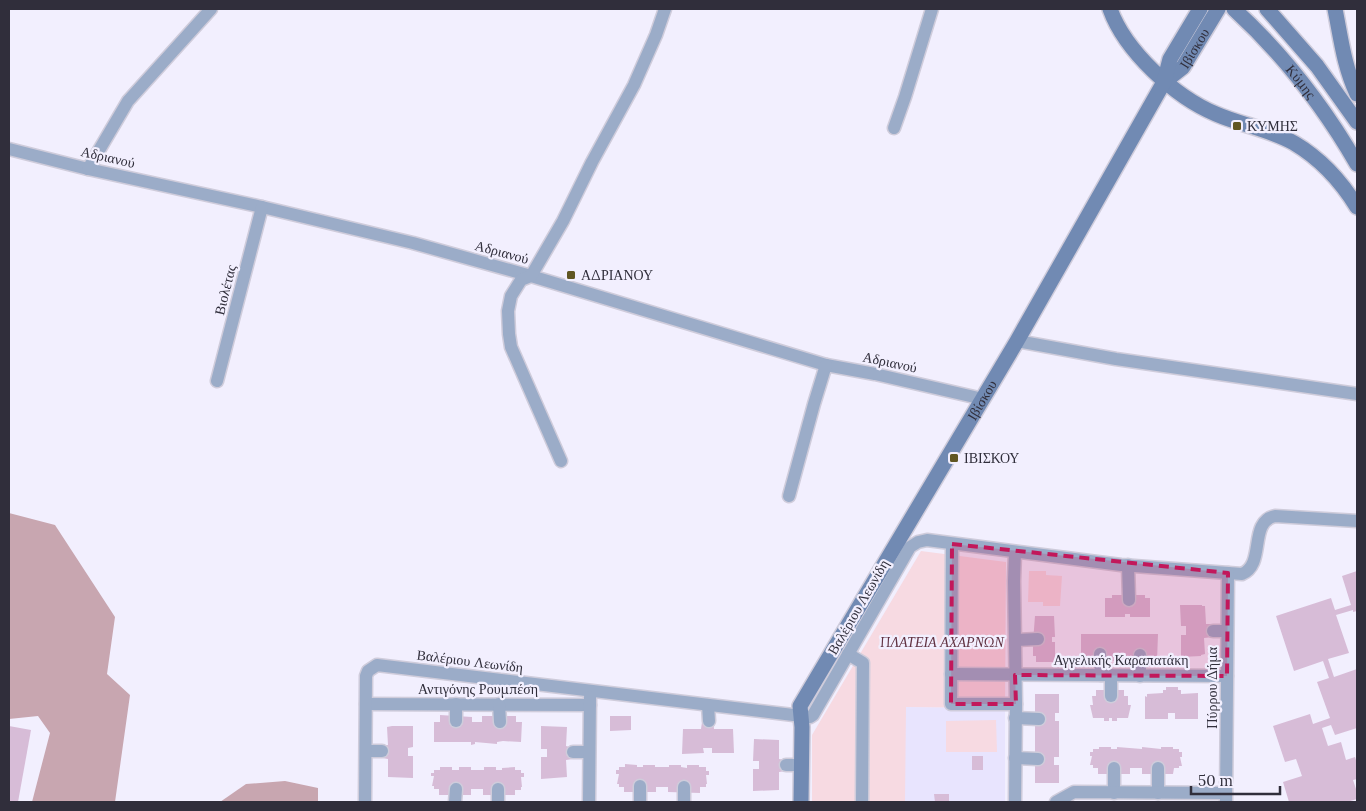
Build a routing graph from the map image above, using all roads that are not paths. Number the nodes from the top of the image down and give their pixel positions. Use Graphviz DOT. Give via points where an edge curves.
graph roads {
  1 [pos="211,9"];
  2 [pos="666,9"];
  3 [pos="932,9"];
  4 [pos="1110,9"];
  5 [pos="1200,9"];
  6 [pos="1218,9"];
  7 [pos="1234,9"];
  8 [pos="1267,9"];
  9 [pos="1335,9"];
  10 [pos="1164,82"];
  11 [pos="1357,94"];
  12 [pos="1357,122"];
  13 [pos="894,128"];
  14 [pos="9,149"];
  15 [pos="1357,164"];
  16 [pos="88,169"];
  17 [pos="262,207"];
  18 [pos="1357,207"];
  19 [pos="531,276"];
  20 [pos="1017,341"];
  21 [pos="826,365"];
  22 [pos="217,381"];
  23 [pos="1357,394"];
  24 [pos="983,399"];
  25 [pos="561,461"];
  26 [pos="789,496"];
  27 [pos="1357,521"];
  28 [pos="952,544"];
  29 [pos="1015,552"];
  30 [pos="1128,565"];
  31 [pos="1228,573"];
  32 [pos="1128,600"];
  33 [pos="1213,631"];
  34 [pos="1227,631"];
  35 [pos="1038,639"];
  36 [pos="1015,640"];
  37 [pos="848,654"];
  38 [pos="1100,654"];
  39 [pos="1140,655"];
  40 [pos="951,674"];
  41 [pos="1015,675"];
  42 [pos="1106,675"];
  43 [pos="1140,676"];
  44 [pos="1227,676"];
  45 [pos="590,691"];
  46 [pos="1111,696"];
  47 [pos="366,704"];
  48 [pos="456,704"];
  49 [pos="499,704"];
  50 [pos="1016,704"];
  51 [pos="590,705"];
  52 [pos="708,705"];
  53 [pos="800,717"];
  54 [pos="1015,718"];
  55 [pos="1038,719"];
  56 [pos="456,721"];
  57 [pos="709,721"];
  58 [pos="500,722"];
  59 [pos="366,751"];
  60 [pos="382,751"];
  61 [pos="573,752"];
  62 [pos="589,752"];
  63 [pos="1015,758"];
  64 [pos="1038,759"];
  65 [pos="786,765"];
  66 [pos="801,765"];
  67 [pos="1114,768"];
  68 [pos="1158,768"];
  69 [pos="640,786"];
  70 [pos="684,787"];
  71 [pos="456,789"];
  72 [pos="1158,793"];
  73 [pos="1110,796"];
  74 [pos="1226,798"];
  75 [pos="365,802"];
  76 [pos="456,802"];
  77 [pos="588,802"];
  78 [pos="640,802"];
  79 [pos="684,802"];
  80 [pos="801,802"];
  81 [pos="862,802"];
  82 [pos="1015,802"];
  83 [pos="1025,802"];
  84 [pos="1056,802"];
  1 -- 16 [label="street" via="128,101"];
  2 -- 19 [label="street" via="634,85"];
  3 -- 13 [label="street"];
  4 -- 10 [label="street" via="1125,38"];
  5 -- 10 [label="street, Ιβίσκου" via="1170,59"];
  6 -- 10 [label="street, Ιβίσκου" via="1183,67"];
  7 -- 15 [label="street, Κύμης" via="1301,81"];
  8 -- 12 [label="street, Κύμης" via="1317,66"];
  9 -- 11 [label="street" via="1341,48"];
  10 -- 18 [label="street" via="1214,113 1294,143 1338,178"];
  10 -- 20 [label="street, Ιβίσκου"];
  14 -- 16 [label="street, Αδριανού"];
  16 -- 17 [label="street, Αδριανού"];
  17 -- 19 [label="street, Αδριανού" via="413,243"];
  17 -- 22 [label="street, Βιολέτας"];
  19 -- 21 [label="street, Αδριανού"];
  19 -- 25 [label="street" via="521,280 510,296 511,347"];
  20 -- 23 [label="street" via="1116,359"];
  20 -- 24 [label="street, Ιβίσκου"];
  21 -- 24 [label="street, Αδριανού"];
  21 -- 26 [label="street"];
  24 -- 53 [label="street, Ιβίσκου" via="800,706"];
  27 -- 31 [label="street, Βαλέριου Λεωνίδη" via="1270,517 1262,524 1252,566 1242,574"];
  28 -- 29 [label="street, Βαλέριου Λεωνίδη"];
  28 -- 37 [label="street, Βαλέριου Λεωνίδη" via="927,540 910,547"];
  28 -- 40 [label="street"];
  29 -- 30 [label="street, Βαλέριου Λεωνίδη"];
  29 -- 36 [label="street"];
  30 -- 31 [label="street, Βαλέριου Λεωνίδη"];
  30 -- 32 [label="street"];
  31 -- 34 [label="street, Πύρρου Δήμα"];
  33 -- 34 [label="street"];
  34 -- 44 [label="street, Πύρρου Δήμα"];
  35 -- 36 [label="street"];
  36 -- 41 [label="street"];
  37 -- 53 [label="street, Βαλέριου Λεωνίδη" via="813,715 810,718"];
  37 -- 81 [label="street" via="863,663"];
  38 -- 42 [label="street"];
  39 -- 43 [label="street"];
  40 -- 41 [label="street, Αγγελικής Καραπατάκη"];
  40 -- 50 [label="street" via="951,704"];
  41 -- 42 [label="street, Αγγελικής Καραπατάκη"];
  41 -- 50 [label="street"];
  42 -- 43 [label="street, Αγγελικής Καραπατάκη"];
  42 -- 46 [label="street"];
  43 -- 44 [label="street, Αγγελικής Καραπατάκη" via="1173,681"];
  44 -- 74 [label="street, Πύρρου Δήμα"];
  45 -- 47 [label="street, Βαλέριου Λεωνίδη" via="377,665 368,671"];
  45 -- 51 [label="street"];
  45 -- 52 [label="street, Βαλέριου Λεωνίδη"];
  47 -- 48 [label="street, Αντιγόνης Ρουμπέση"];
  47 -- 59 [label="street"];
  48 -- 49 [label="street, Αντιγόνης Ρουμπέση"];
  48 -- 56 [label="street"];
  49 -- 51 [label="street, Αντιγόνης Ρουμπέση"];
  49 -- 58 [label="street"];
  50 -- 54 [label="street"];
  51 -- 62 [label="street"];
  52 -- 53 [label="street, Βαλέριου Λεωνίδη"];
  52 -- 57 [label="street"];
  53 -- 66 [label="street"];
  54 -- 55 [label="street"];
  54 -- 63 [label="street"];
  59 -- 60 [label="street"];
  59 -- 75 [label="street"];
  61 -- 62 [label="street"];
  62 -- 77 [label="street"];
  63 -- 64 [label="street"];
  63 -- 82 [label="street"];
  65 -- 66 [label="street"];
  66 -- 80 [label="street"];
  67 -- 73 [label="street"];
  68 -- 72 [label="street"];
  69 -- 78 [label="street"];
  70 -- 79 [label="street"];
  71 -- 76 [label="street"];
  72 -- 73 [label="street"];
  72 -- 74 [label="street"];
  73 -- 84 [label="street" via="1074,792"];
  82 -- 83 [label="street"];
}
